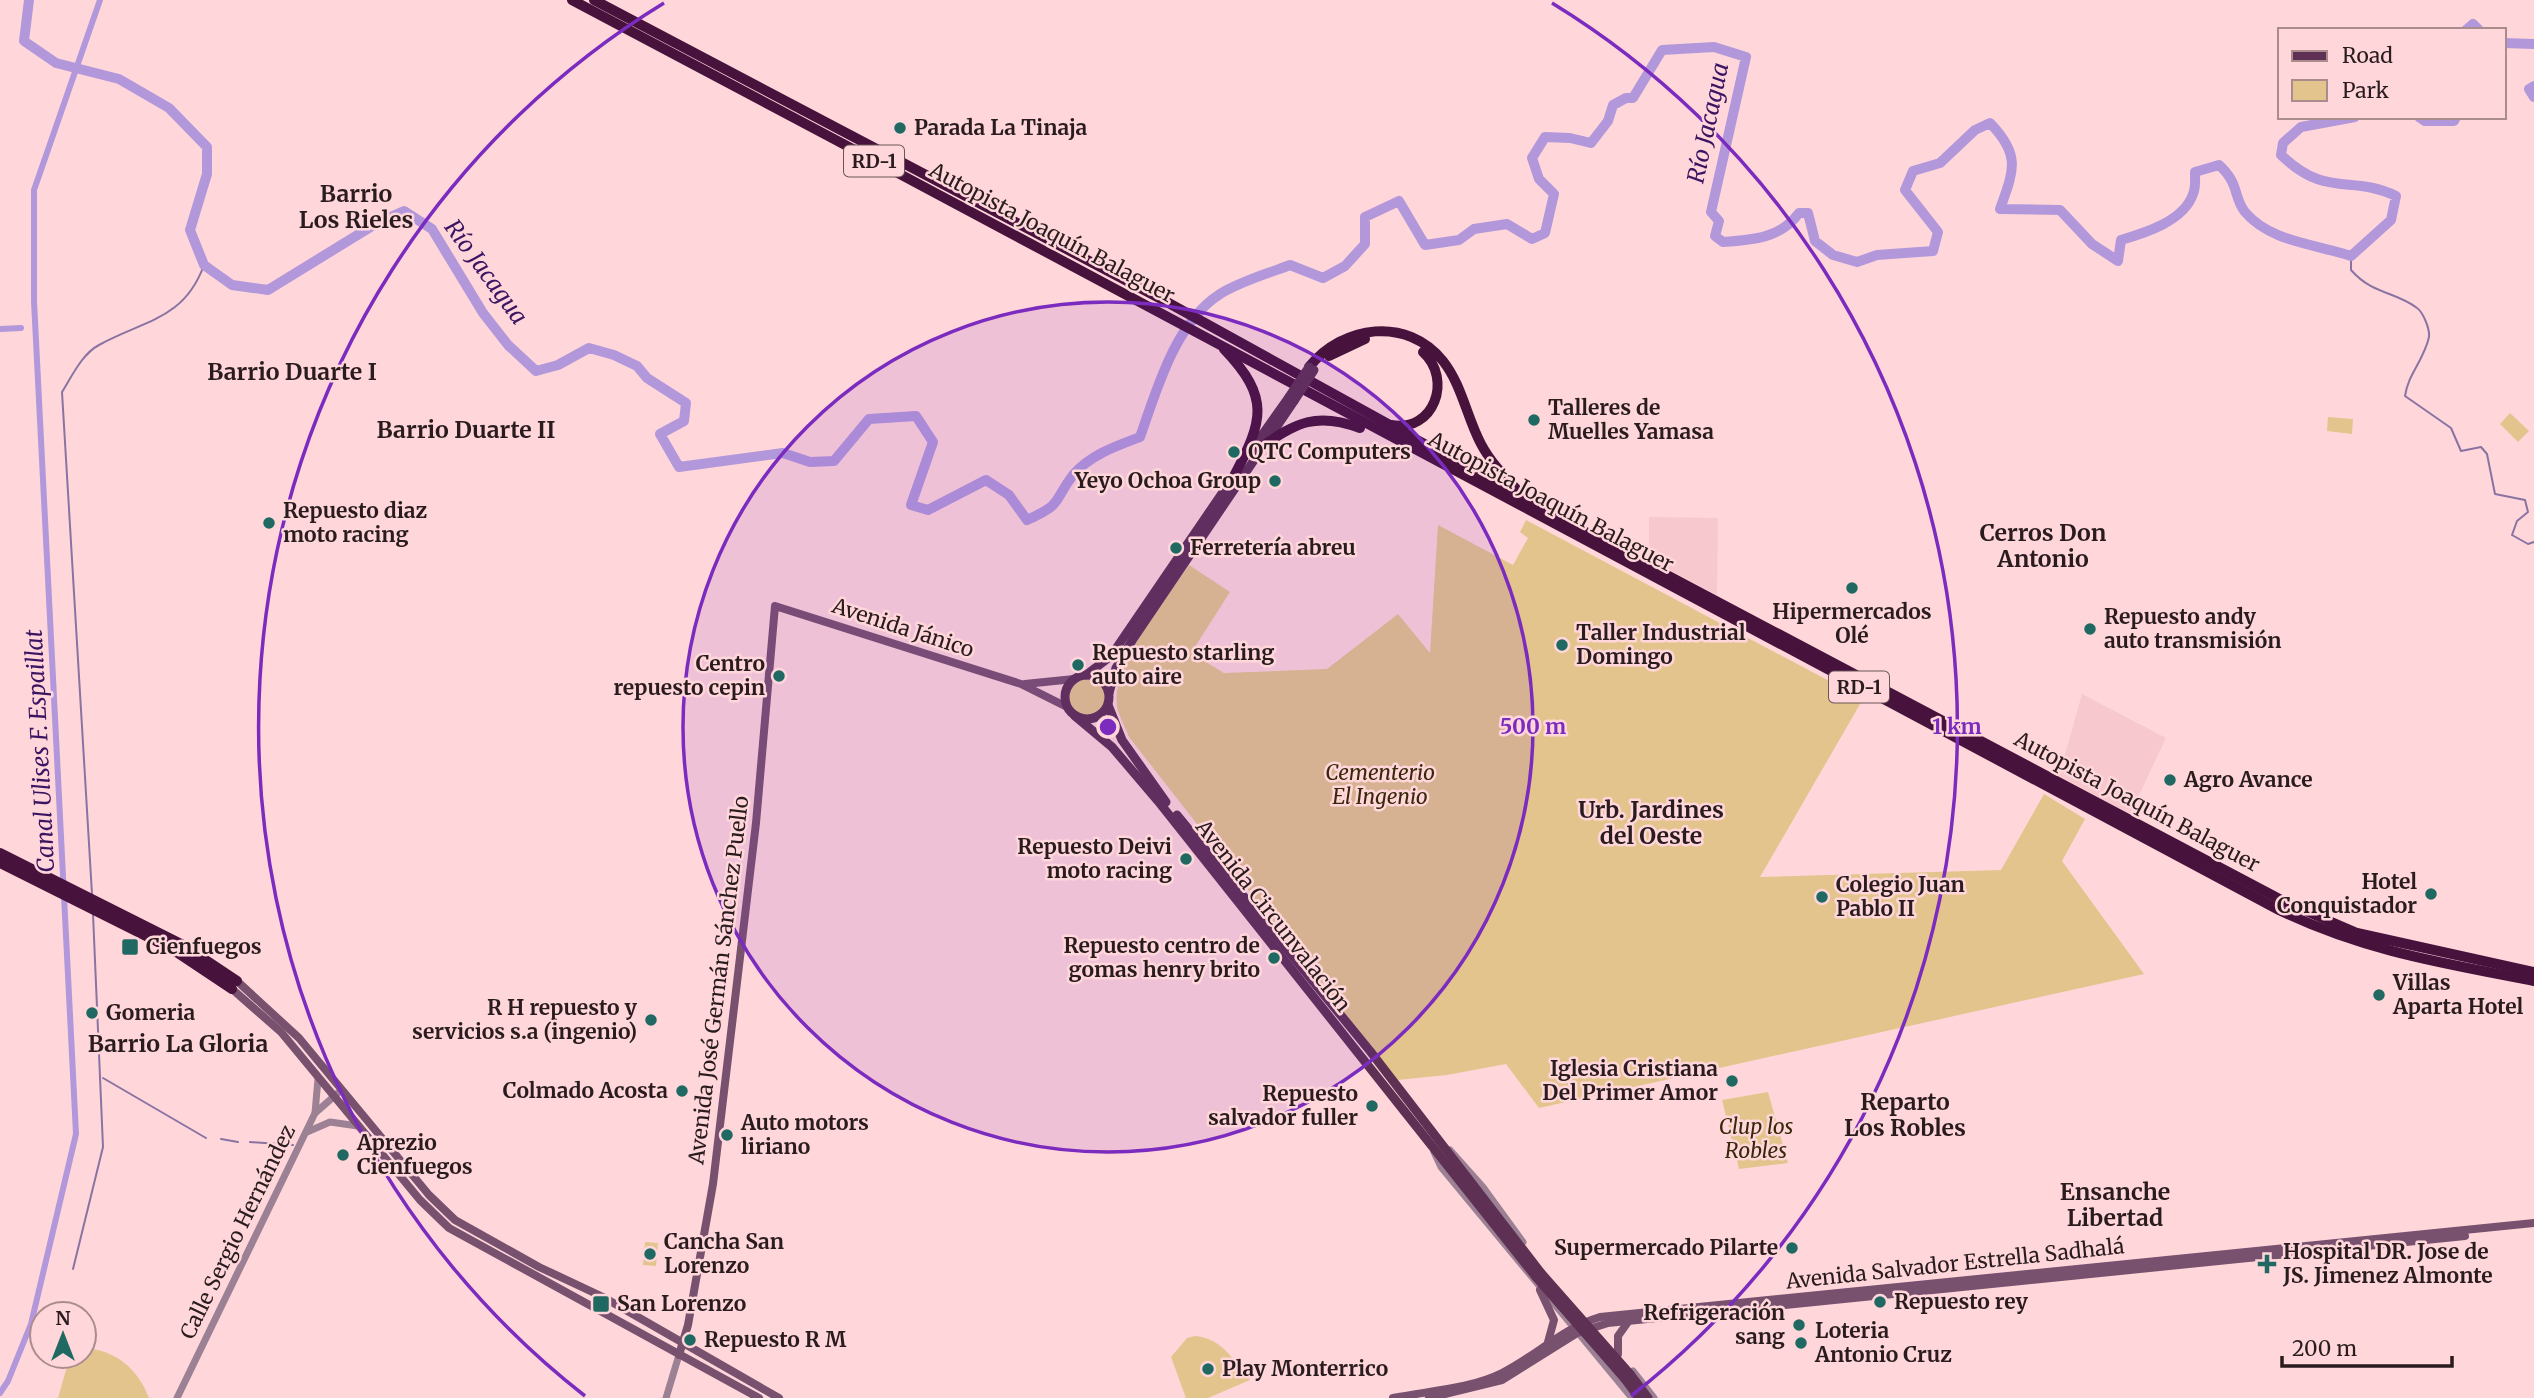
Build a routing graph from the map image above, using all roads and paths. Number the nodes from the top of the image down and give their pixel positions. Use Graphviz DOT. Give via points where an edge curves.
graph roads {
  1 [pos="572,0"];
  2 [pos="594,0"];
  3 [pos="1178,315"];
  4 [pos="1210,334"];
  5 [pos="1312,368"];
  6 [pos="1291,399"];
  7 [pos="1384,423"];
  8 [pos="1397,442"];
  9 [pos="1260,448"];
  10 [pos="1234,476"];
  11 [pos="1528,501"];
  12 [pos="775,606"];
  13 [pos="1086,675"];
  14 [pos="1074,680"];
  15 [pos="1021,684"];
  16 [pos="1109,693"];
  17 [pos="1108,705"];
  18 [pos="1067,707"];
  19 [pos="1075,716"];
  20 [pos="2076,803"];
  21 [pos="2057,804"];
  22 [pos="0,853"];
  23 [pos="0,863"];
  24 [pos="50,882"];
  25 [pos="2534,972"];
  26 [pos="2534,981"];
  27 [pos="234,985"];
  28 [pos="318,1079"];
  29 [pos="342,1090"];
  30 [pos="333,1097"];
  31 [pos="315,1113"];
  32 [pos="358,1126"];
  33 [pos="306,1132"];
  34 [pos="1435,1145"];
  35 [pos="2534,1223"];
  36 [pos="2534,1229"];
  37 [pos="1540,1290"];
  38 [pos="1631,1321"];
  39 [pos="1590,1323"];
  40 [pos="1575,1331"];
  41 [pos="1548,1343"];
  42 [pos="682,1344"];
  43 [pos="1618,1353"];
  44 [pos="679,1355"];
  45 [pos="1628,1376"];
  46 [pos="177,1398"];
  47 [pos="666,1398"];
  48 [pos="759,1398"];
  49 [pos="779,1398"];
  50 [pos="1393,1398"];
  51 [pos="1429,1398"];
  52 [pos="1632,1398"];
  53 [pos="1639,1398"];
  54 [pos="1648,1398"];
  55 [pos="1654,1398"];
  1 -- 3 [label="highway, Autopista Joaquín Balaguer / RD-1"];
  2 -- 3 [label="highway, Autopista Joaquín Balaguer / RD-1"];
  3 -- 4 [label="highway, Autopista Joaquín Balaguer / RD-1"];
  4 -- 7 [label="highway, Autopista Joaquín Balaguer / RD-1"];
  4 -- 8 [label="highway, Autopista Joaquín Balaguer / RD-1"];
  4 -- 10 [label="highway" via="1256,395 1259,417"];
  5 -- 6 [label="main road, bridge"];
  5 -- 7 [label="highway" via="1366,338 1396,340 1424,353 1439,379 1436,401 1419,421 1396,426"];
  5 -- 11 [label="highway" via="1343,337 1367,331 1408,336 1422,343 1443,361 1493,464"];
  6 -- 9 [label="main road"];
  6 -- 10 [label="main road"];
  7 -- 11 [label="highway, Autopista Joaquín Balaguer / RD-1"];
  8 -- 9 [label="highway" via="1337,419 1325,419 1296,425"];
  8 -- 20 [label="highway, Autopista Joaquín Balaguer / RD-1"];
  9 -- 16 [label="main road" via="1133,639 1116,668"];
  10 -- 13 [label="main road" via="1111,656"];
  11 -- 25 [label="highway, Autopista Joaquín Balaguer / RD-1" via="2321,920 2406,946"];
  12 -- 15 [label="main road, Avenida Jánico"];
  12 -- 42 [label="main road, Avenida José Germán Sánchez Puello" via="756,823 714,1173"];
  13 -- 14 [label="main road"];
  13 -- 16 [label="main road" via="1103,682"];
  14 -- 15 [label="main road, Avenida Jánico"];
  14 -- 18 [label="main road" via="1065,695"];
  15 -- 18 [label="main road, Avenida Jánico"];
  16 -- 17 [label="main road"];
  17 -- 19 [label="main road" via="1092,719"];
  17 -- 34 [label="main road, Avenida Circunvalación" via="1136,764 1367,1048"];
  18 -- 19 [label="main road"];
  19 -- 34 [label="main road, Avenida Circunvalación" via="1112,747 1158,801"];
  20 -- 21 [label="highway"];
  20 -- 26 [label="highway, Autopista Joaquín Balaguer / RD-1" via="2337,937 2410,958"];
  22 -- 24 [label="highway"];
  23 -- 24 [label="highway"];
  24 -- 27 [label="highway"];
  27 -- 28 [label="main road" via="281,1032"];
  27 -- 29 [label="main road" via="287,1025"];
  28 -- 30 [label="main road"];
  28 -- 31 [label="street"];
  29 -- 30 [label="street, Calle Sergio Hernández"];
  29 -- 42 [label="main road" via="455,1220"];
  30 -- 31 [label="street, Calle Sergio Hernández"];
  30 -- 32 [label="main road"];
  31 -- 33 [label="street, Calle Sergio Hernández"];
  32 -- 33 [label="street" via="330,1122"];
  32 -- 44 [label="main road" via="449,1228"];
  33 -- 46 [label="street, Calle Sergio Hernández"];
  34 -- 37 [label="street, Avenida Circunvalación" via="1441,1167"];
  34 -- 39 [label="street, Avenida Circunvalación" via="1457,1156 1532,1256"];
  34 -- 45 [label="main road, Avenida Circunvalación, bridge" via="1539,1275"];
  35 -- 39 [label="main road, Avenida Salvador Estrella Sadhalá" via="1611,1315"];
  36 -- 38 [label="main road, Avenida Salvador Estrella Sadhalá"];
  37 -- 40 [label="street, Avenida Circunvalación"];
  37 -- 41 [label="main road" via="1554,1320"];
  38 -- 39 [label="main road, Avenida Salvador Estrella Sadhalá"];
  38 -- 43 [label="main road" via="1618,1336"];
  39 -- 40 [label="main road"];
  39 -- 43 [label="street, Avenida Circunvalación"];
  40 -- 41 [label="main road"];
  40 -- 51 [label="main road" via="1502,1380"];
  40 -- 52 [label="street, Avenida Circunvalación"];
  41 -- 50 [label="main road" via="1490,1378"];
  42 -- 44 [label="main road, Avenida José Germán Sánchez Puello"];
  42 -- 49 [label="main road"];
  43 -- 55 [label="street, Avenida Circunvalación"];
  44 -- 47 [label="street"];
  44 -- 48 [label="main road"];
  45 -- 53 [label="main road, Avenida Circunvalación"];
  45 -- 54 [label="main road, Avenida Circunvalación"];
}
